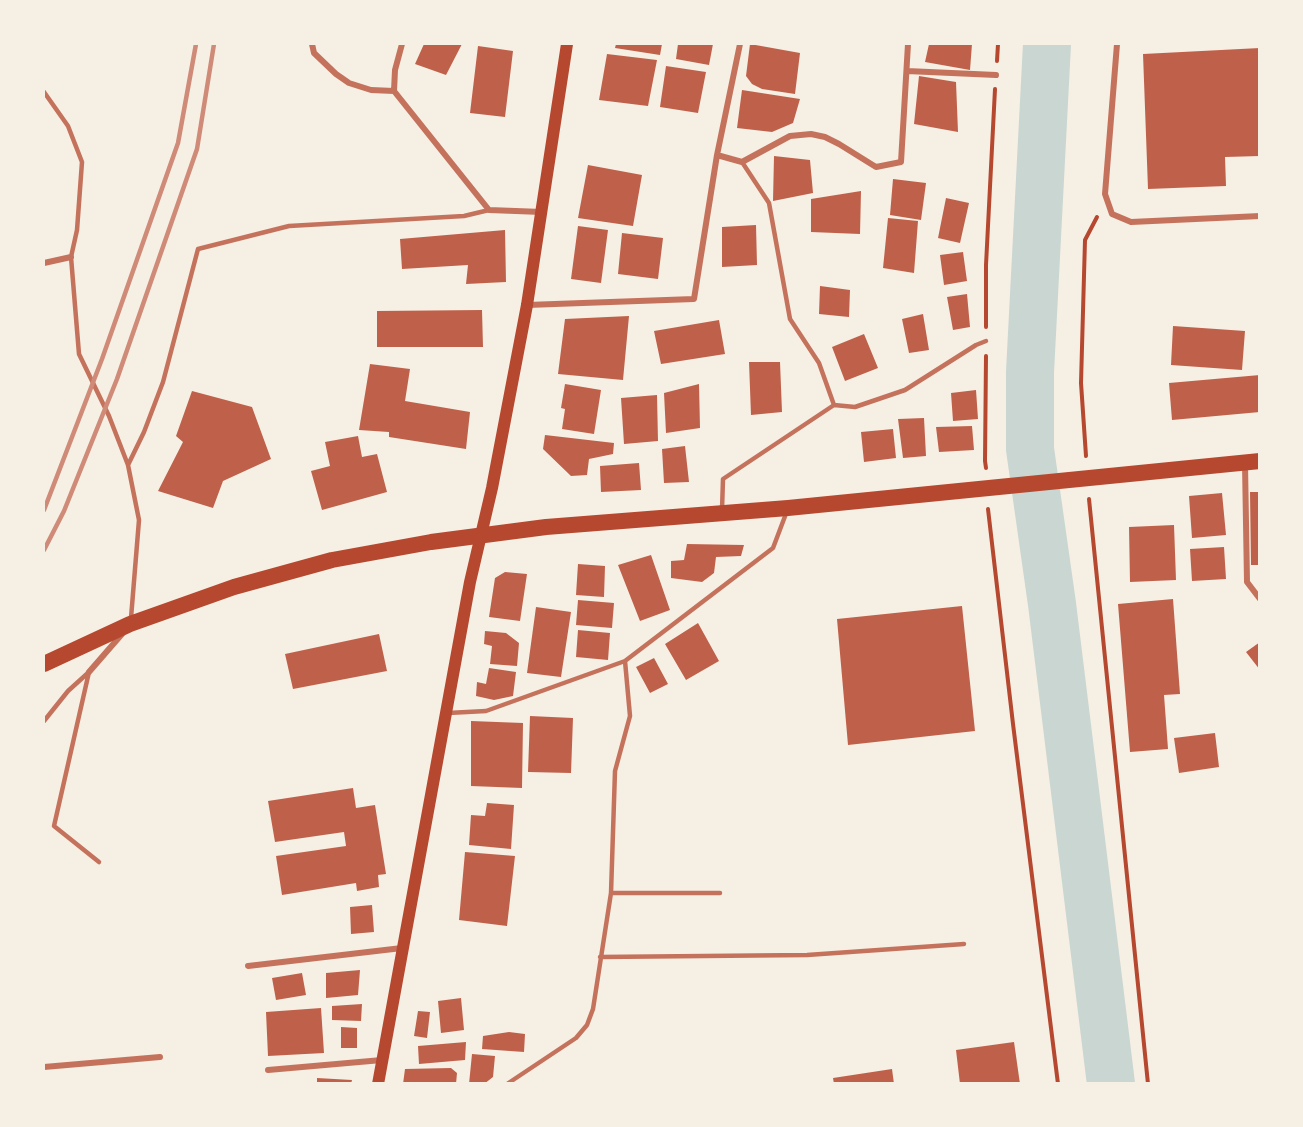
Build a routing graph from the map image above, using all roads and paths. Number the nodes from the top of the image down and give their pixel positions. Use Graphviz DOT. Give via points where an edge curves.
graph roads {
  1 [pos="312,44"];
  2 [pos="402,44"];
  3 [pos="567,44"];
  4 [pos="740,44"];
  5 [pos="908,44"];
  6 [pos="998,44"];
  7 [pos="1117,44"];
  8 [pos="907,71"];
  9 [pos="996,75"];
  10 [pos="394,91"];
  11 [pos="44,92"];
  12 [pos="717,155"];
  13 [pos="742,162"];
  14 [pos="1105,194"];
  15 [pos="489,210"];
  16 [pos="542,212"];
  17 [pos="1260,216"];
  18 [pos="71,258"];
  19 [pos="44,263"];
  20 [pos="527,305"];
  21 [pos="986,341"];
  22 [pos="834,405"];
  23 [pos="1086,456"];
  24 [pos="1252,462"];
  25 [pos="129,465"];
  26 [pos="993,488"];
  27 [pos="1089,500"];
  28 [pos="788,508"];
  29 [pos="722,514"];
  30 [pos="480,535"];
  31 [pos="1260,599"];
  32 [pos="130,624"];
  33 [pos="625,661"];
  34 [pos="44,664"];
  35 [pos="89,672"];
  36 [pos="446,713"];
  37 [pos="44,721"];
  38 [pos="99,862"];
  39 [pos="611,893"];
  40 [pos="720,893"];
  41 [pos="964,944"];
  42 [pos="403,948"];
  43 [pos="600,957"];
  44 [pos="248,966"];
  45 [pos="160,1057"];
  46 [pos="383,1059"];
  47 [pos="44,1067"];
  48 [pos="268,1070"];
  49 [pos="378,1083"];
  50 [pos="507,1083"];
  51 [pos="1058,1083"];
  52 [pos="1148,1083"];
  1 -- 10 [label="street" via="314,52 349,83 371,90"];
  2 -- 10 [label="street"];
  3 -- 16 [label="main road"];
  4 -- 12 [label="street"];
  5 -- 8 [label="street"];
  6 -- 9 [label="path"];
  7 -- 14 [label="street"];
  8 -- 9 [label="street"];
  8 -- 13 [label="street" via="901,162 876,167 839,144 811,134 790,136"];
  9 -- 21 [label="path"];
  10 -- 15 [label="street"];
  11 -- 18 [label="lane" via="68,126 82,162"];
  12 -- 13 [label="street"];
  12 -- 20 [label="street" via="694,298"];
  13 -- 22 [label="lane" via="769,203 790,319 819,363"];
  14 -- 17 [label="street" via="1112,214 1131,222"];
  14 -- 23 [label="path" via="1084,240 1081,383"];
  15 -- 16 [label="street"];
  15 -- 25 [label="lane" via="464,216 289,226 198,249 163,382"];
  16 -- 20 [label="main road"];
  18 -- 19 [label="street"];
  18 -- 25 [label="lane" via="79,354"];
  20 -- 30 [label="main road"];
  21 -- 22 [label="lane" via="905,390 855,407"];
  21 -- 26 [label="path" via="984,461"];
  22 -- 29 [label="lane" via="723,479"];
  24 -- 26 [label="highway"];
  24 -- 31 [label="street" via="1247,582"];
  25 -- 32 [label="lane" via="139,520"];
  26 -- 28 [label="highway"];
  26 -- 51 [label="path" via="1013,724"];
  27 -- 52 [label="path"];
  28 -- 29 [label="highway"];
  28 -- 33 [label="lane" via="773,548"];
  29 -- 30 [label="highway"];
  30 -- 32 [label="highway" via="283,572"];
  30 -- 36 [label="main road"];
  32 -- 34 [label="highway"];
  32 -- 35 [label="street"];
  33 -- 36 [label="lane" via="486,711"];
  33 -- 39 [label="lane" via="630,716 615,771"];
  35 -- 37 [label="lane"];
  35 -- 38 [label="lane" via="54,826"];
  36 -- 42 [label="main road"];
  39 -- 40 [label="lane"];
  39 -- 43 [label="lane"];
  41 -- 43 [label="lane" via="807,955"];
  42 -- 44 [label="street"];
  42 -- 46 [label="main road"];
  43 -- 50 [label="lane" via="593,1009 586,1025 576,1038"];
  45 -- 47 [label="street"];
  46 -- 48 [label="street"];
  46 -- 49 [label="main road"];
}
